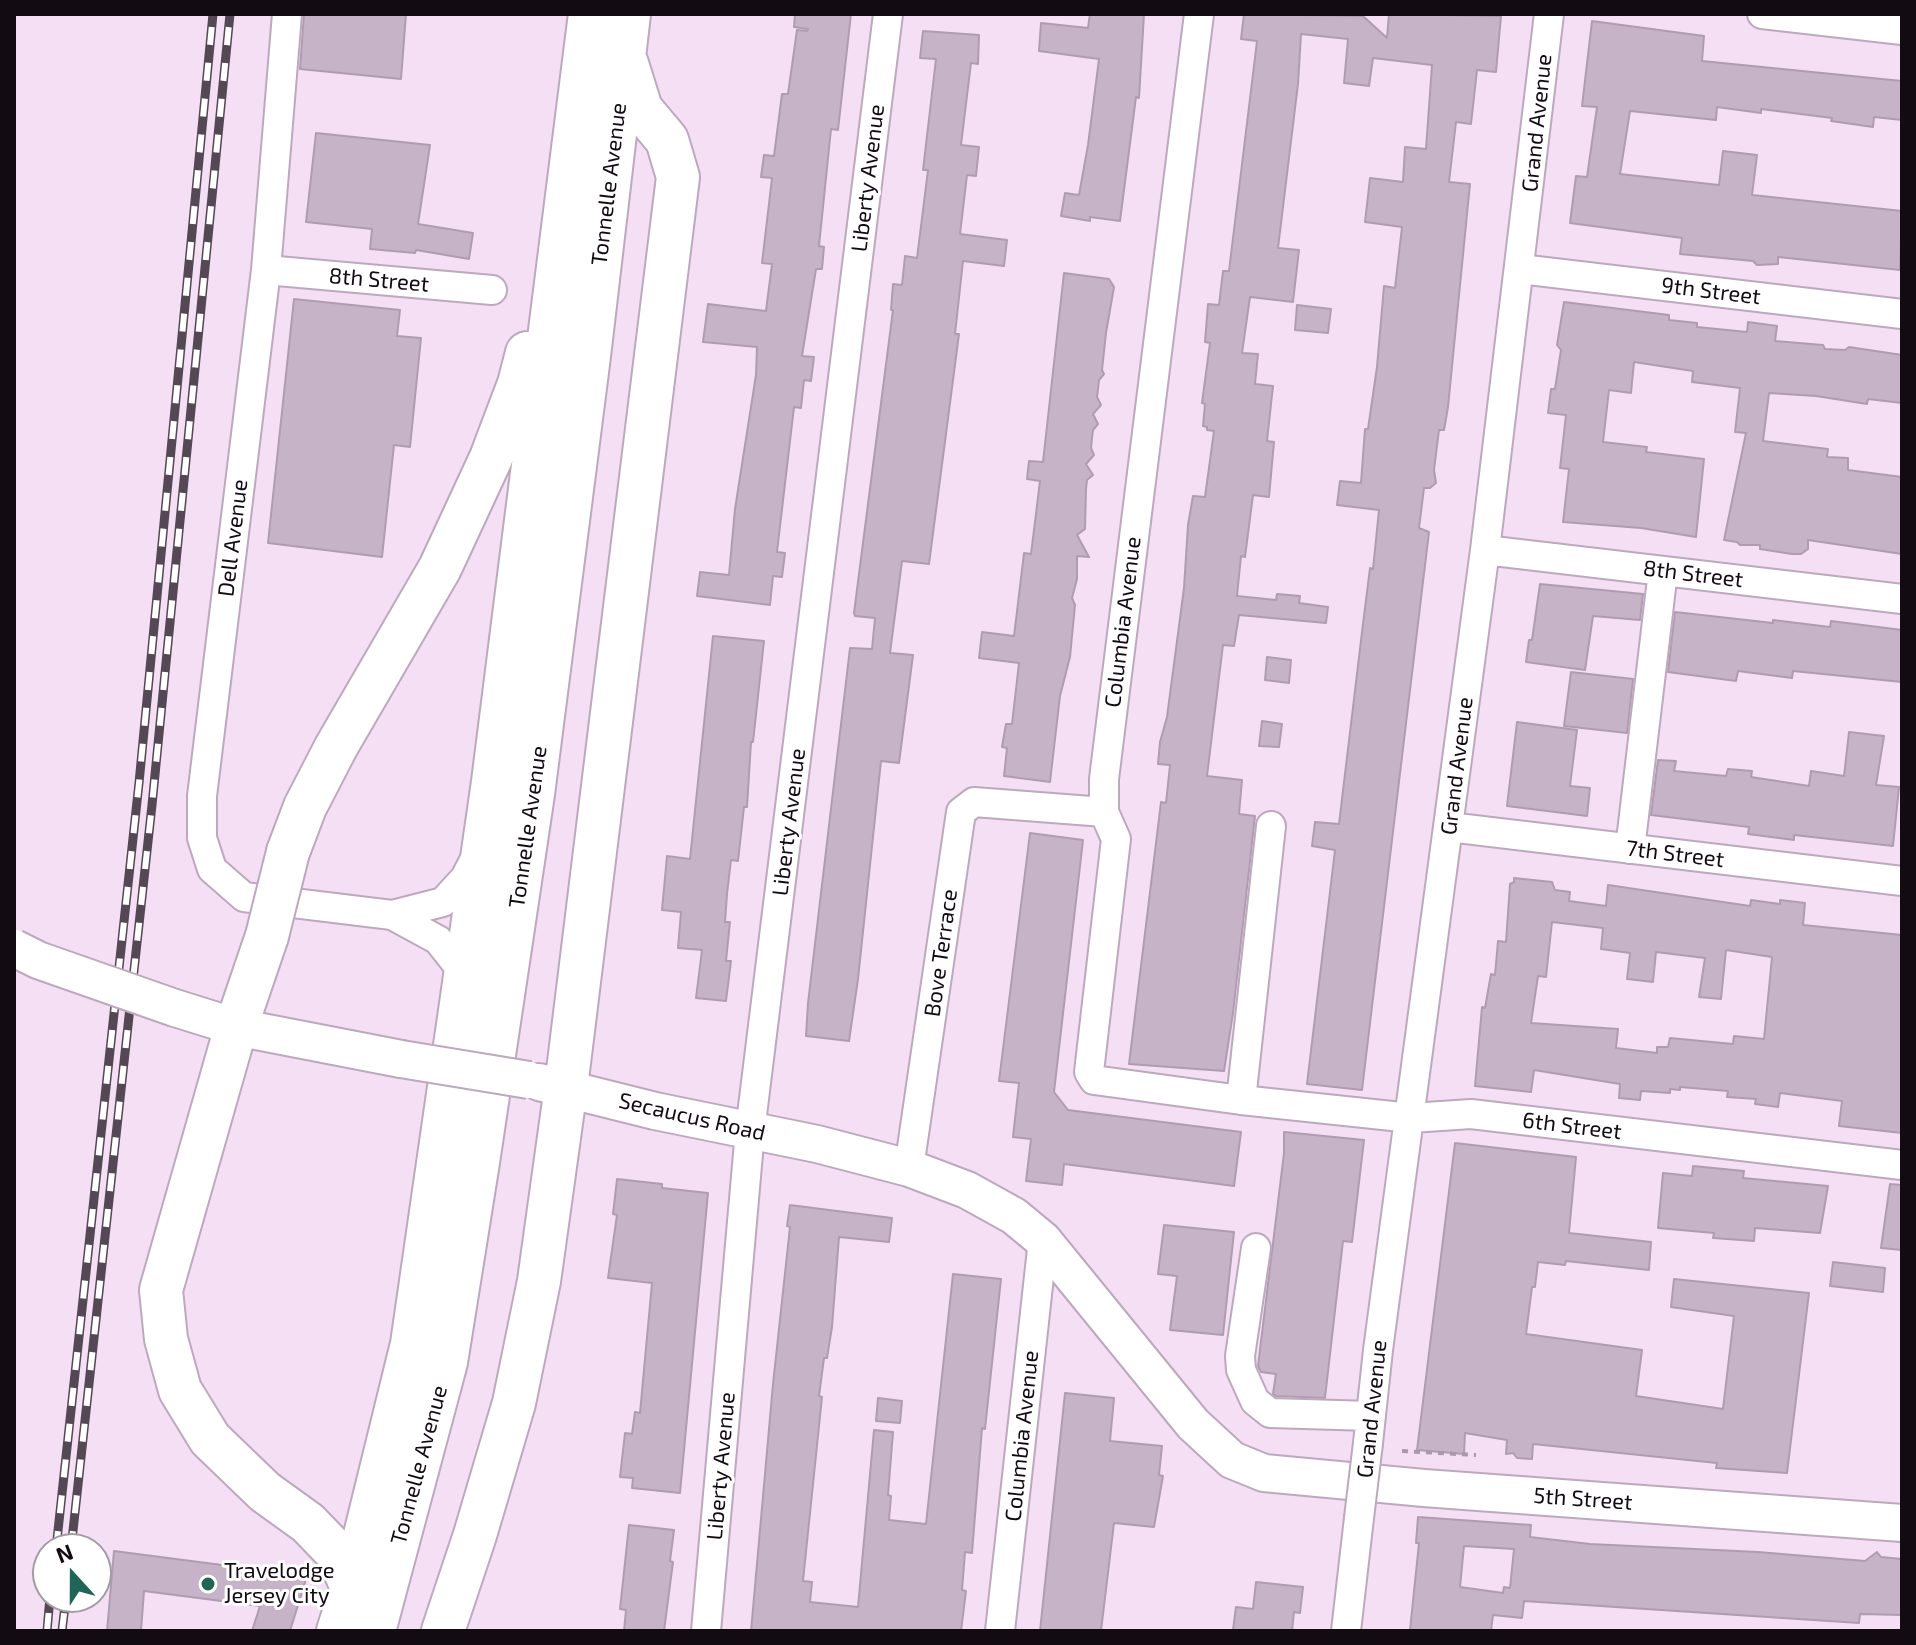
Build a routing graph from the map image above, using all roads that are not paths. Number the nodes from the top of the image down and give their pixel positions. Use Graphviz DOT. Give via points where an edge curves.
graph roads {
  1 [pos="287,14"];
  2 [pos="590,14"];
  3 [pos="629,14"];
  4 [pos="888,14"];
  5 [pos="1199,14"];
  6 [pos="1549,14"];
  7 [pos="1762,14"];
  8 [pos="1902,30"];
  9 [pos="624,56"];
  10 [pos="558,261"];
  11 [pos="1520,269"];
  12 [pos="266,270"];
  13 [pos="492,290"];
  14 [pos="1902,314"];
  15 [pos="1485,550"];
  16 [pos="1663,571"];
  17 [pos="1902,599"];
  18 [pos="1104,812"];
  19 [pos="1271,826"];
  20 [pos="1449,827"];
  21 [pos="484,841"];
  22 [pos="1630,849"];
  23 [pos="1902,881"];
  24 [pos="392,915"];
  25 [pos="14,948"];
  26 [pos="464,973"];
  27 [pos="236,1027"];
  28 [pos="548,1083"];
  29 [pos="1241,1100"];
  30 [pos="1411,1118"];
  31 [pos="750,1131"];
  32 [pos="1902,1165"];
  33 [pos="909,1168"];
  34 [pos="1043,1240"];
  35 [pos="1256,1248"];
  36 [pos="1370,1430"];
  37 [pos="1264,1473"];
  38 [pos="1902,1523"];
  39 [pos="475,1535"];
  40 [pos="352,1588"];
  41 [pos="338,1631"];
  42 [pos="374,1631"];
  43 [pos="443,1631"];
  44 [pos="467,1631"];
  45 [pos="706,1631"];
  46 [pos="1000,1631"];
  47 [pos="1346,1631"];
  1 -- 12 [label="street, Dell Avenue"];
  2 -- 10 [label="highway, Tonnelle Avenue"];
  3 -- 9 [label="highway, Tonnelle Avenue"];
  4 -- 31 [label="street, Liberty Avenue"];
  5 -- 18 [label="street, Columbia Avenue"];
  6 -- 11 [label="street, Grand Avenue"];
  7 -- 8 [label="street"];
  9 -- 28 [label="highway" via="641,109 667,140 678,177"];
  9 -- 42 [label="highway, Tonnelle Avenue" via="533,794 476,1177 446,1362"];
  10 -- 21 [label="highway, Tonnelle Avenue"];
  10 -- 27 [label="highway, bridge" via="491,458 440,568 305,807"];
  11 -- 14 [label="street, 9th Street"];
  11 -- 15 [label="street, Grand Avenue"];
  12 -- 13 [label="street, 8th Street"];
  12 -- 24 [label="street, Dell Avenue" via="202,796 202,838 212,869 244,897"];
  15 -- 16 [label="street, 8th Street"];
  15 -- 20 [label="street, Grand Avenue"];
  16 -- 17 [label="street, 8th Street"];
  16 -- 22 [label="street"];
  18 -- 29 [label="street, Columbia Avenue" via="1116,839 1089,1072 1104,1083"];
  18 -- 33 [label="street, Bove Terrace" via="974,802 961,812"];
  19 -- 29 [label="street"];
  20 -- 22 [label="street, 7th Street"];
  20 -- 30 [label="street, Grand Avenue"];
  21 -- 24 [label="street, Dell Avenue" via="465,878 443,902"];
  21 -- 26 [label="highway, Tonnelle Avenue"];
  22 -- 23 [label="street, 7th Street"];
  24 -- 26 [label="street, Dell Avenue" via="438,940"];
  25 -- 27 [label="main road, Secaucus Road, bridge"];
  26 -- 40 [label="highway, Tonnelle Avenue" via="412,1344"];
  27 -- 28 [label="main road, Secaucus Road, bridge"];
  27 -- 40 [label="highway" via="161,1290 166,1339 180,1390 210,1439 338,1554"];
  28 -- 31 [label="main road, Secaucus Road"];
  28 -- 39 [label="highway" via="539,1281 514,1403"];
  29 -- 30 [label="street, 6th Street"];
  30 -- 32 [label="street, 6th Street" via="1471,1114"];
  30 -- 36 [label="street, Grand Avenue"];
  31 -- 33 [label="main road, Secaucus Road"];
  31 -- 45 [label="street, Liberty Avenue"];
  33 -- 34 [label="main road, Secaucus Road" via="967,1190 1014,1216"];
  34 -- 37 [label="main road, Secaucus Road" via="1193,1424 1232,1460"];
  34 -- 46 [label="street, Columbia Avenue"];
  35 -- 36 [label="street" via="1240,1356 1255,1401 1270,1413"];
  36 -- 47 [label="street, Grand Avenue, bridge"];
  37 -- 38 [label="main road, 5th Street"];
  39 -- 43 [label="highway"];
  39 -- 44 [label="street"];
  40 -- 41 [label="highway, Tonnelle Avenue"];
}
